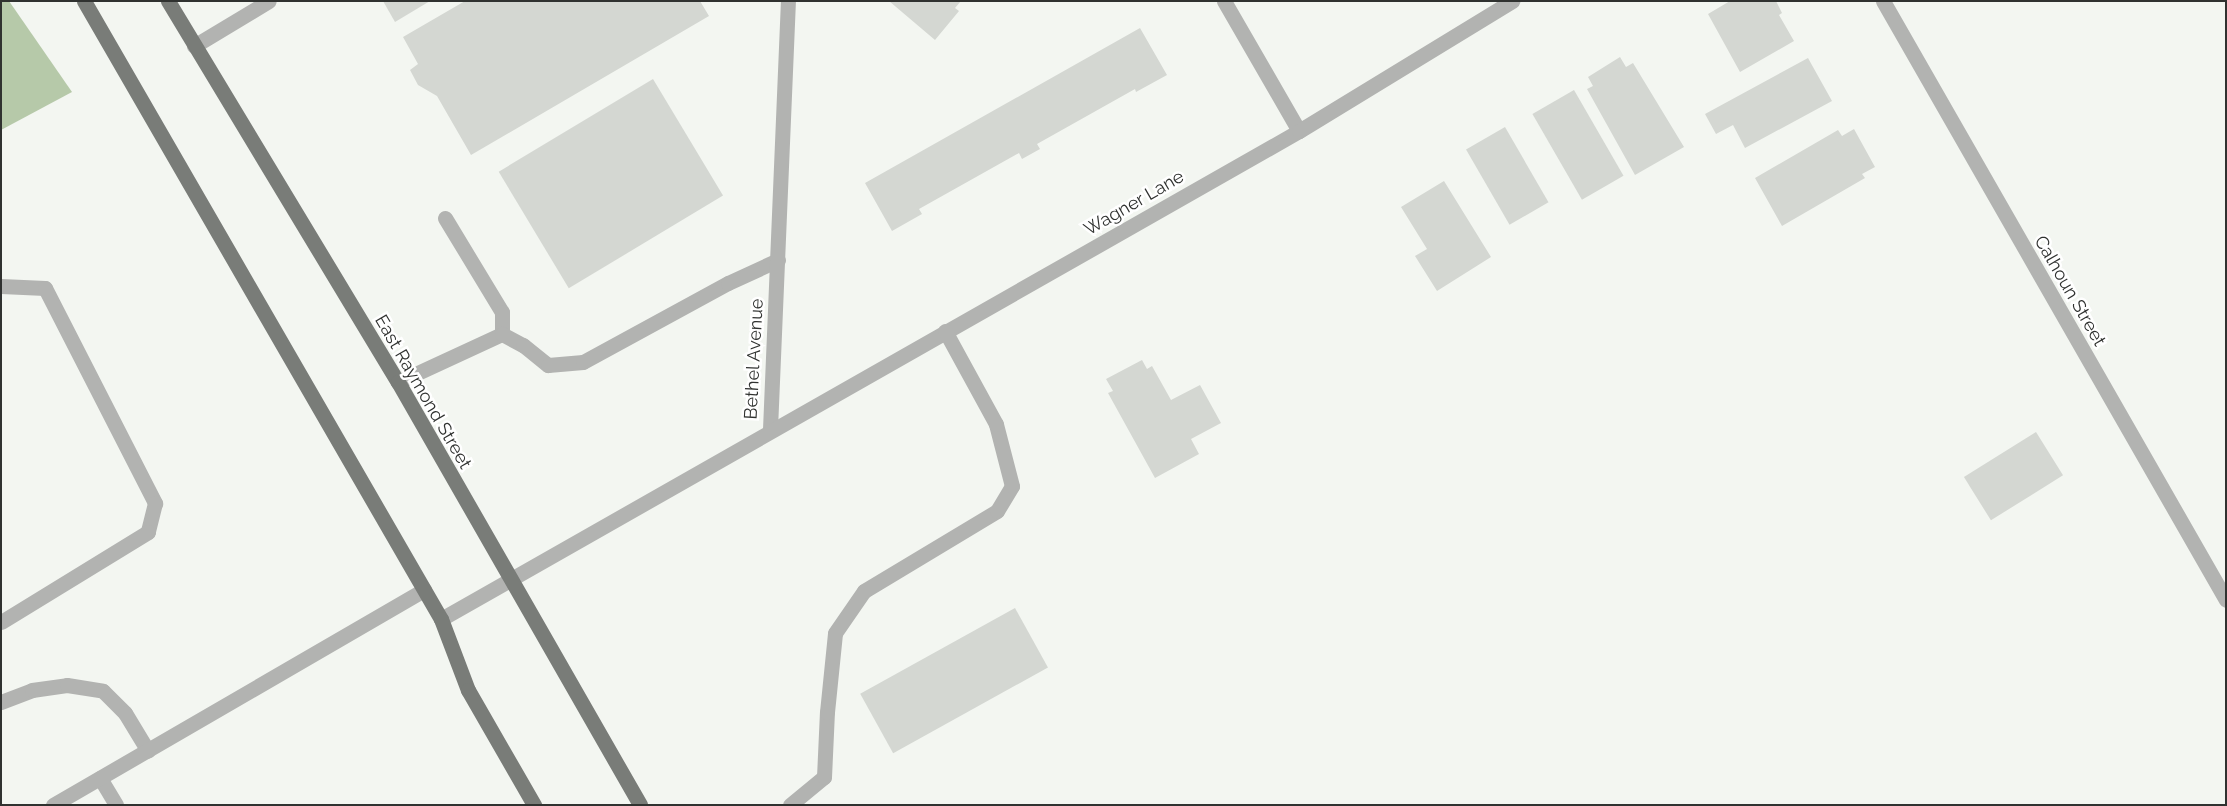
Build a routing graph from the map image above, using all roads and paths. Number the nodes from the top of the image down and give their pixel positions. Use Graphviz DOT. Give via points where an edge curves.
graph roads {
  1 [pos="84,1"];
  2 [pos="168,1"];
  3 [pos="269,1"];
  4 [pos="788,1"];
  5 [pos="1224,1"];
  6 [pos="1512,1"];
  7 [pos="1883,1"];
  8 [pos="194,46"];
  9 [pos="1299,130"];
  10 [pos="445,218"];
  11 [pos="778,260"];
  12 [pos="1,286"];
  13 [pos="945,332"];
  14 [pos="502,334"];
  15 [pos="398,382"];
  16 [pos="770,430"];
  17 [pos="510,579"];
  18 [pos="424,590"];
  19 [pos="2226,600"];
  20 [pos="441,619"];
  21 [pos="1,622"];
  22 [pos="1,702"];
  23 [pos="148,750"];
  24 [pos="100,778"];
  25 [pos="53,805"];
  26 [pos="116,805"];
  27 [pos="534,805"];
  28 [pos="640,805"];
  29 [pos="790,805"];
  1 -- 18 [label="main road"];
  2 -- 8 [label="main road, East Raymond Street"];
  3 -- 8 [label="street"];
  4 -- 11 [label="street, Bethel Avenue"];
  5 -- 9 [label="street"];
  6 -- 9 [label="street, Wagner Lane"];
  7 -- 19 [label="street, Calhoun Street"];
  8 -- 15 [label="main road, East Raymond Street"];
  9 -- 13 [label="street, Wagner Lane"];
  10 -- 14 [label="street" via="502,312"];
  11 -- 14 [label="street" via="728,283 583,362 548,365 523,345"];
  11 -- 16 [label="street, Bethel Avenue"];
  12 -- 21 [label="street" via="45,288 155,503 148,532"];
  13 -- 16 [label="street, Wagner Lane"];
  13 -- 29 [label="street" via="996,424 1012,486 998,511 864,590 835,633 824,777"];
  14 -- 15 [label="street"];
  15 -- 17 [label="main road, East Raymond Street"];
  16 -- 17 [label="street, Bethel Avenue"];
  17 -- 20 [label="street, Bethel Avenue"];
  17 -- 28 [label="main road, East Raymond Street"];
  18 -- 20 [label="main road"];
  18 -- 23 [label="street"];
  20 -- 27 [label="main road" via="468,690"];
  22 -- 23 [label="street" via="32,690 68,685 103,690 125,713"];
  23 -- 24 [label="street"];
  24 -- 25 [label="street"];
  24 -- 26 [label="street"];
}
